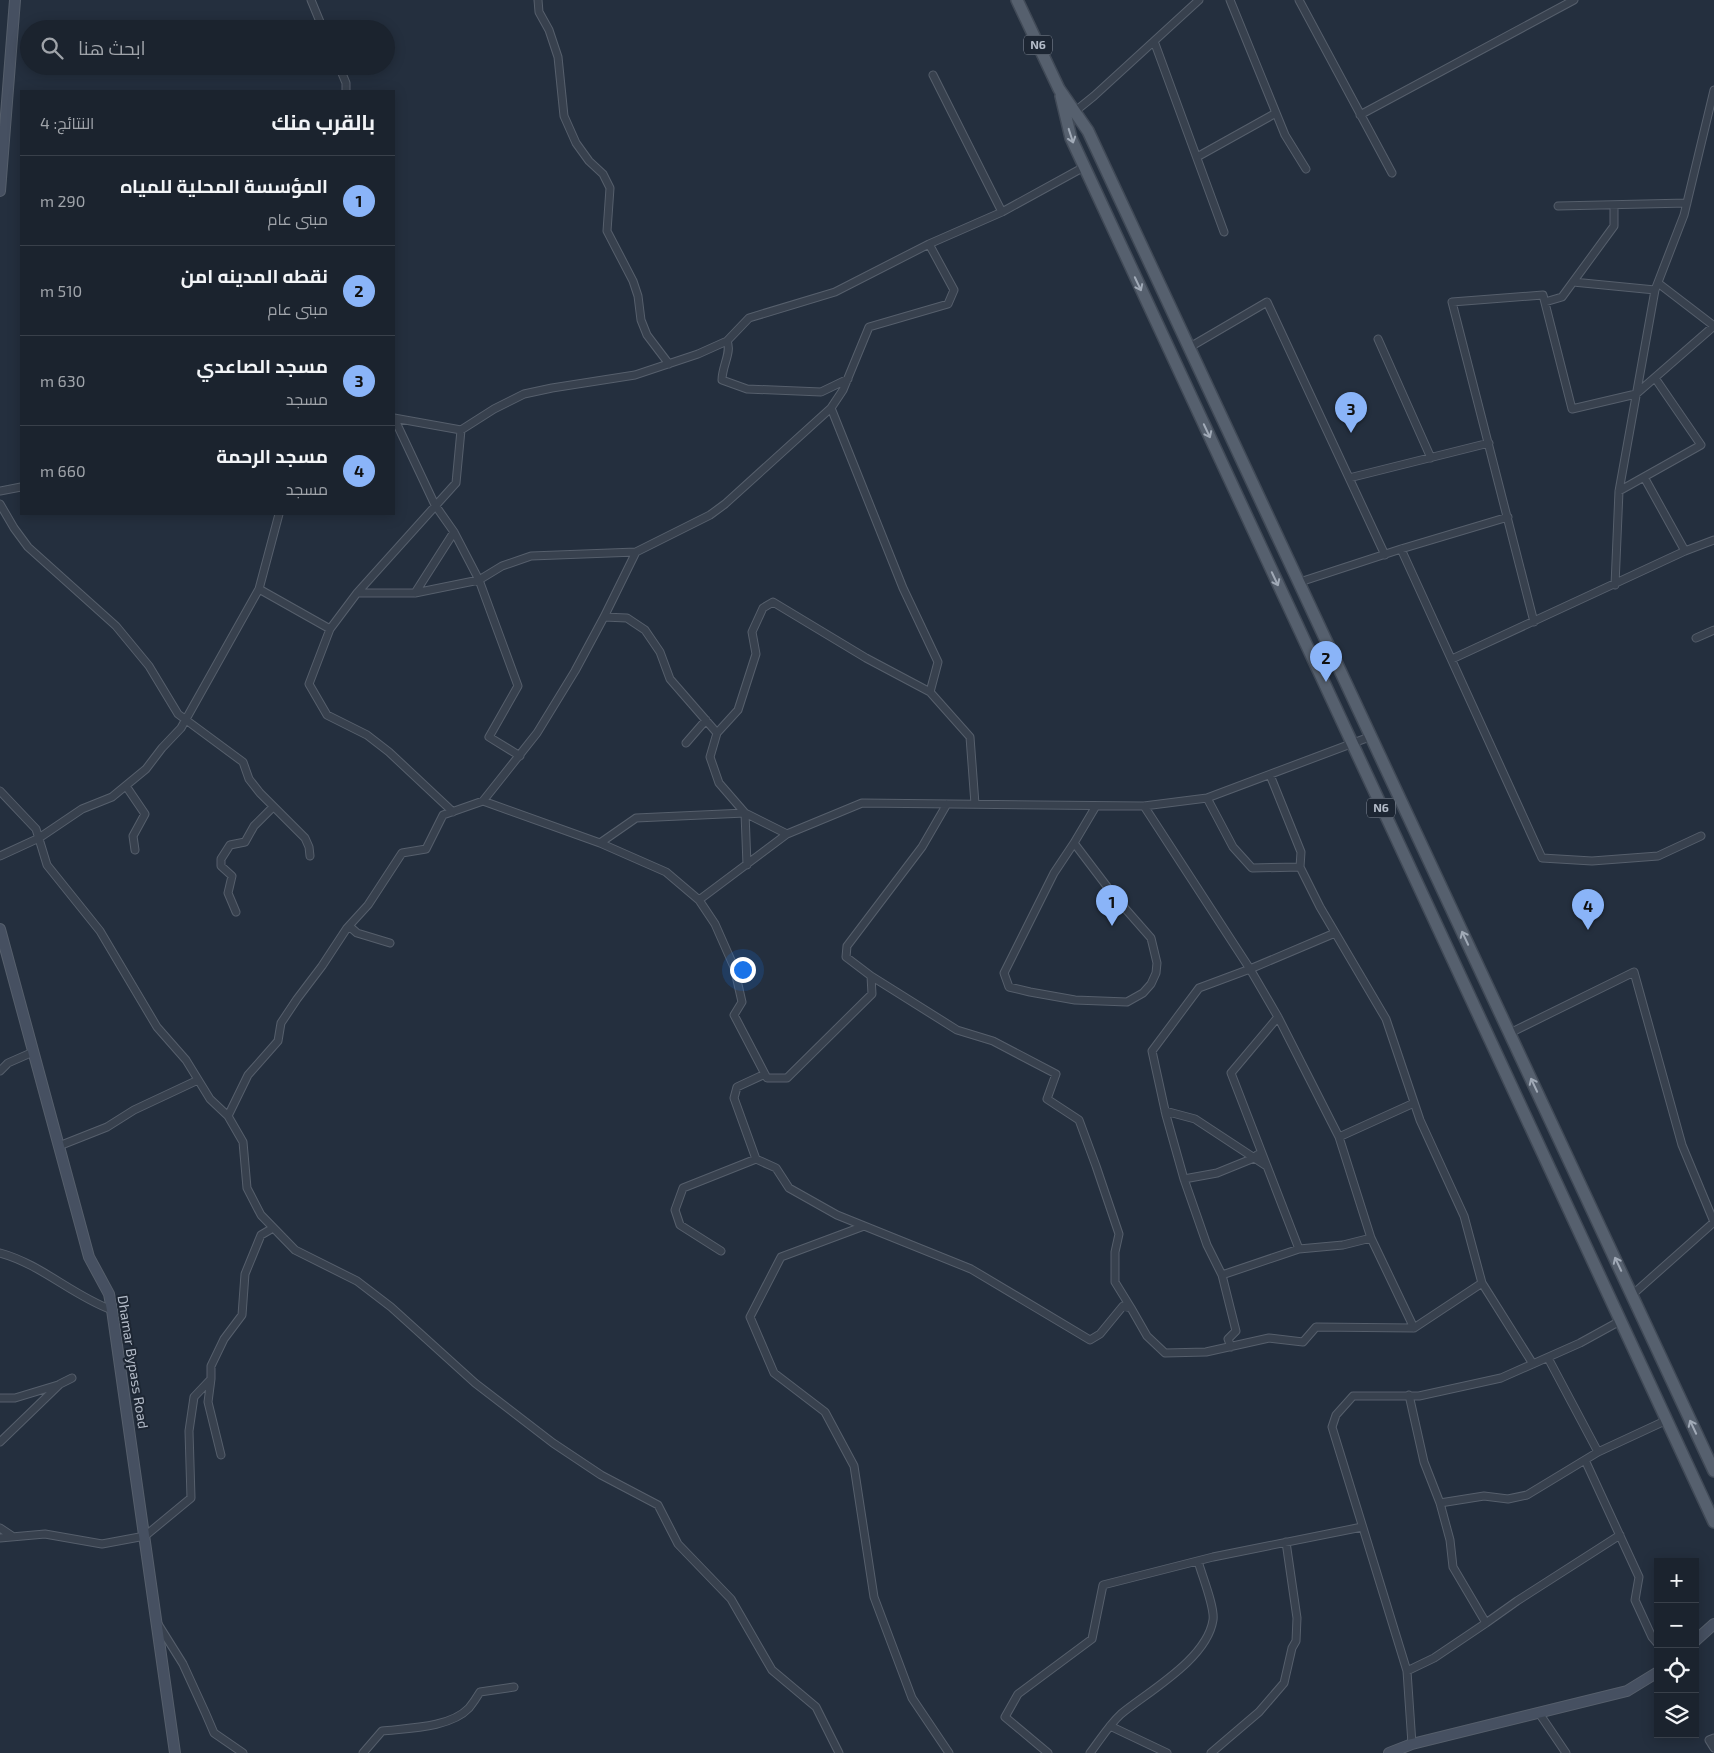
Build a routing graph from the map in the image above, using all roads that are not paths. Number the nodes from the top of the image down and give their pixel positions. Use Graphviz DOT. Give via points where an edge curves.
graph roads {
  1 [pos="15,0"];
  2 [pos="311,0"];
  3 [pos="1018,0"];
  4 [pos="1199,0"];
  5 [pos="1230,0"];
  6 [pos="1299,0"];
  7 [pos="1574,0"];
  8 [pos="538,1"];
  9 [pos="319,20"];
  10 [pos="1154,41"];
  11 [pos="343,75"];
  12 [pos="933,75"];
  13 [pos="346,90"];
  14 [pos="1714,90"];
  15 [pos="1276,113"];
  16 [pos="1070,114"];
  17 [pos="1360,115"];
  18 [pos="1196,156"];
  19 [pos="1084,167"];
  20 [pos="1306,169"];
  21 [pos="1392,173"];
  22 [pos="0,191"];
  23 [pos="1687,203"];
  24 [pos="1614,205"];
  25 [pos="1558,206"];
  26 [pos="1002,212"];
  27 [pos="1224,232"];
  28 [pos="929,244"];
  29 [pos="1573,282"];
  30 [pos="1657,286"];
  31 [pos="1545,302"];
  32 [pos="1714,326"];
  33 [pos="1378,339"];
  34 [pos="727,341"];
  35 [pos="1190,347"];
  36 [pos="669,364"];
  37 [pos="1655,378"];
  38 [pos="848,379"];
  39 [pos="1636,394"];
  40 [pos="831,408"];
  41 [pos="395,418"];
  42 [pos="395,420"];
  43 [pos="461,430"];
  44 [pos="1489,443"];
  45 [pos="1431,458"];
  46 [pos="1644,476"];
  47 [pos="1349,478"];
  48 [pos="20,487"];
  49 [pos="0,491"];
  50 [pos="1619,491"];
  51 [pos="0,504"];
  52 [pos="435,505"];
  53 [pos="279,515"];
  54 [pos="1508,518"];
  55 [pos="454,532"];
  56 [pos="1714,540"];
  57 [pos="1402,549"];
  58 [pos="1685,551"];
  59 [pos="636,552"];
  60 [pos="1385,555"];
  61 [pos="478,580"];
  62 [pos="1300,582"];
  63 [pos="1614,584"];
  64 [pos="259,589"];
  65 [pos="357,592"];
  66 [pos="415,593"];
  67 [pos="604,617"];
  68 [pos="1534,622"];
  69 [pos="330,629"];
  70 [pos="1714,630"];
  71 [pos="1696,638"];
  72 [pos="1327,640"];
  73 [pos="1307,648"];
  74 [pos="1452,659"];
  75 [pos="930,692"];
  76 [pos="706,720"];
  77 [pos="185,721"];
  78 [pos="717,733"];
  79 [pos="1372,736"];
  80 [pos="686,743"];
  81 [pos="1352,744"];
  82 [pos="520,756"];
  83 [pos="1270,775"];
  84 [pos="126,786"];
  85 [pos="0,791"];
  86 [pos="1206,798"];
  87 [pos="483,801"];
  88 [pos="947,804"];
  89 [pos="975,804"];
  90 [pos="273,806"];
  91 [pos="1096,806"];
  92 [pos="1144,806"];
  93 [pos="452,812"];
  94 [pos="745,813"];
  95 [pos="787,834"];
  96 [pos="1701,836"];
  97 [pos="39,838"];
  98 [pos="600,843"];
  99 [pos="1074,843"];
  100 [pos="135,850"];
  101 [pos="0,856"];
  102 [pos="310,856"];
  103 [pos="746,865"];
  104 [pos="1300,867"];
  105 [pos="699,900"];
  106 [pos="236,912"];
  107 [pos="349,926"];
  108 [pos="0,930"];
  109 [pos="1335,933"];
  110 [pos="390,944"];
  111 [pos="1250,969"];
  112 [pos="871,976"];
  113 [pos="1497,1004"];
  114 [pos="1476,1011"];
  115 [pos="1278,1016"];
  116 [pos="1510,1033"];
  117 [pos="33,1052"];
  118 [pos="0,1071"];
  119 [pos="765,1074"];
  120 [pos="198,1080"];
  121 [pos="1414,1103"];
  122 [pos="1165,1111"];
  123 [pos="1547,1113"];
  124 [pos="228,1116"];
  125 [pos="1526,1117"];
  126 [pos="1339,1137"];
  127 [pos="59,1146"];
  128 [pos="1261,1151"];
  129 [pos="1254,1158"];
  130 [pos="756,1159"];
  131 [pos="1266,1165"];
  132 [pos="1184,1179"];
  133 [pos="1714,1222"];
  134 [pos="864,1226"];
  135 [pos="274,1228"];
  136 [pos="1371,1238"];
  137 [pos="1299,1249"];
  138 [pos="721,1251"];
  139 [pos="0,1253"];
  140 [pos="1222,1275"];
  141 [pos="1482,1283"];
  142 [pos="1632,1294"];
  143 [pos="1131,1308"];
  144 [pos="112,1310"];
  145 [pos="1620,1321"];
  146 [pos="1414,1328"];
  147 [pos="1231,1346"];
  148 [pos="1548,1358"];
  149 [pos="1533,1364"];
  150 [pos="72,1378"];
  151 [pos="211,1379"];
  152 [pos="60,1384"];
  153 [pos="1409,1396"];
  154 [pos="0,1398"];
  155 [pos="1667,1420"];
  156 [pos="0,1442"];
  157 [pos="1598,1452"];
  158 [pos="221,1455"];
  159 [pos="1585,1460"];
  160 [pos="1714,1471"];
  161 [pos="1440,1503"];
  162 [pos="1714,1522"];
  163 [pos="1362,1527"];
  164 [pos="0,1528"];
  165 [pos="1620,1535"];
  166 [pos="12,1536"];
  167 [pos="145,1536"];
  168 [pos="0,1538"];
  169 [pos="1286,1542"];
  170 [pos="1198,1561"];
  171 [pos="157,1621"];
  172 [pos="1486,1623"];
  173 [pos="1714,1624"];
  174 [pos="1699,1637"];
  175 [pos="1654,1639"];
  176 [pos="1407,1671"];
  177 [pos="1654,1675"];
  178 [pos="514,1687"];
  179 [pos="1539,1713"];
  180 [pos="1110,1726"];
  181 [pos="1714,1738"];
  182 [pos="1412,1744"];
  183 [pos="1714,1748"];
  184 [pos="175,1753"];
  185 [pos="243,1753"];
  186 [pos="366,1753"];
  187 [pos="839,1753"];
  188 [pos="949,1753"];
  189 [pos="1048,1753"];
  190 [pos="1090,1753"];
  191 [pos="1167,1753"];
  192 [pos="1211,1753"];
  193 [pos="1389,1753"];
  194 [pos="1566,1753"];
  1 -- 22 [label="main road"];
  2 -- 9 [label="street"];
  3 -- 16 [label="main road, N6"];
  4 -- 10 [label="street"];
  5 -- 15 [label="street"];
  6 -- 17 [label="street"];
  7 -- 17 [label="street"];
  8 -- 36 [label="street" via="539,12 550,30 558,58 564,116 576,144 603,174 610,188 607,231 633,281 647,335"];
  10 -- 16 [label="street"];
  10 -- 18 [label="street"];
  11 -- 13 [label="street"];
  12 -- 26 [label="street"];
  14 -- 23 [label="street"];
  15 -- 18 [label="street"];
  15 -- 20 [label="street"];
  16 -- 19 [label="main road, N6, one-way" via="1070,138"];
  16 -- 35 [label="main road, N6" via="1088,131"];
  17 -- 21 [label="street"];
  18 -- 27 [label="street"];
  19 -- 26 [label="street"];
  19 -- 73 [label="main road, N6, one-way"];
  23 -- 24 [label="street"];
  23 -- 30 [label="street"];
  24 -- 25 [label="street"];
  24 -- 29 [label="street" via="1614,226"];
  26 -- 28 [label="street"];
  28 -- 34 [label="street" via="835,292 749,318"];
  28 -- 38 [label="street" via="954,290 948,304 869,327"];
  29 -- 30 [label="street"];
  29 -- 31 [label="street" via="1562,297"];
  30 -- 32 [label="street"];
  30 -- 39 [label="street"];
  31 -- 39 [label="street" via="1572,409"];
  31 -- 44 [label="street" via="1543,295 1452,302"];
  32 -- 37 [label="street"];
  33 -- 45 [label="street"];
  34 -- 36 [label="street"];
  34 -- 38 [label="street" via="729,350 722,380 747,389 821,392"];
  35 -- 47 [label="street" via="1267,302"];
  35 -- 62 [label="main road, N6"];
  36 -- 43 [label="street" via="635,375 524,394"];
  37 -- 39 [label="street"];
  37 -- 46 [label="street" via="1701,445"];
  38 -- 40 [label="street"];
  39 -- 50 [label="street"];
  40 -- 59 [label="street" via="710,516"];
  40 -- 75 [label="street" via="903,588 938,662"];
  41 -- 43 [label="street"];
  42 -- 52 [label="street"];
  43 -- 52 [label="street" via="456,483"];
  44 -- 45 [label="street"];
  44 -- 54 [label="street"];
  45 -- 47 [label="street"];
  46 -- 50 [label="street"];
  46 -- 58 [label="street"];
  47 -- 60 [label="street"];
  48 -- 49 [label="street"];
  50 -- 63 [label="street"];
  51 -- 77 [label="street" via="28,547 116,626 149,666"];
  52 -- 55 [label="street"];
  52 -- 65 [label="street"];
  53 -- 64 [label="street"];
  54 -- 57 [label="street"];
  54 -- 68 [label="street"];
  55 -- 61 [label="street"];
  55 -- 66 [label="street"];
  56 -- 58 [label="street"];
  57 -- 60 [label="street"];
  57 -- 74 [label="street"];
  58 -- 63 [label="street"];
  59 -- 61 [label="street" via="531,556 502,566"];
  59 -- 67 [label="street"];
  60 -- 62 [label="street"];
  61 -- 66 [label="street"];
  61 -- 82 [label="street" via="518,686 489,737"];
  62 -- 72 [label="main road, N6"];
  63 -- 68 [label="street"];
  64 -- 69 [label="street"];
  64 -- 77 [label="street"];
  65 -- 66 [label="street"];
  65 -- 69 [label="street"];
  67 -- 76 [label="street" via="627,618 645,630 660,652 670,679"];
  67 -- 82 [label="street" via="575,671"];
  68 -- 74 [label="street"];
  69 -- 93 [label="street" via="309,684 327,715 367,735 389,752"];
  70 -- 71 [label="street"];
  72 -- 73 [label="main road"];
  72 -- 79 [label="main road, N6"];
  73 -- 81 [label="main road, N6"];
  74 -- 96 [label="street" via="1542,858 1592,862 1658,856"];
  75 -- 78 [label="street" via="773,602 763,608 752,632 756,654 738,710"];
  75 -- 89 [label="street" via="970,736"];
  76 -- 78 [label="street"];
  76 -- 80 [label="street"];
  77 -- 84 [label="street" via="146,769"];
  77 -- 90 [label="street" via="243,762 249,779"];
  78 -- 94 [label="street" via="710,757 719,783"];
  79 -- 81 [label="street"];
  113 -- 79 [label="main road, N6, one-way"];
  81 -- 83 [label="street"];
  81 -- 114 [label="main road, N6"];
  82 -- 87 [label="street"];
  83 -- 86 [label="street"];
  83 -- 104 [label="street" via="1301,852"];
  84 -- 97 [label="street" via="112,797 82,809"];
  84 -- 100 [label="street" via="145,814 132,836"];
  85 -- 97 [label="street" via="36,829"];
  86 -- 92 [label="street"];
  86 -- 104 [label="street" via="1232,847 1252,868"];
  87 -- 93 [label="street"];
  87 -- 98 [label="street"];
  88 -- 89 [label="street"];
  88 -- 95 [label="street" via="862,803"];
  88 -- 112 [label="street" via="922,847 847,946 846,957"];
  89 -- 91 [label="street"];
  90 -- 102 [label="street" via="304,838"];
  90 -- 106 [label="street" via="254,826 245,842 230,845 221,859 220,865 232,876 228,893"];
  91 -- 92 [label="street"];
  91 -- 99 [label="street"];
  92 -- 111 [label="street"];
  93 -- 107 [label="street" via="443,815 426,849 402,852 368,905"];
  94 -- 95 [label="street"];
  94 -- 98 [label="street" via="636,818"];
  94 -- 103 [label="street"];
  95 -- 103 [label="street"];
  97 -- 101 [label="street"];
  97 -- 120 [label="street" via="47,865 100,931 157,1027 186,1060"];
  98 -- 105 [label="street" via="666,872"];
  99 -- 99 [label="street" via="1151,938 1155,949 1156,973 1144,992 1127,1002 1075,1000 1030,992 1009,986 1004,973 1054,873"];
  103 -- 105 [label="street"];
  104 -- 109 [label="street"];
  105 -- 119 [label="street" via="715,924 734,967 742,1002 734,1015"];
  107 -- 110 [label="street"];
  107 -- 124 [label="street" via="296,998 281,1023 278,1042 248,1075"];
  108 -- 117 [label="main road, Dhamar Bypass Road"];
  109 -- 111 [label="street"];
  109 -- 121 [label="street" via="1386,1019"];
  111 -- 115 [label="street"];
  111 -- 122 [label="street" via="1199,988 1152,1051"];
  112 -- 119 [label="street" via="872,994 787,1078 767,1078"];
  112 -- 143 [label="street" via="957,1030 993,1041 1056,1074 1047,1100 1079,1120 1119,1234 1115,1282"];
  113 -- 114 [label="main road"];
  113 -- 116 [label="main road, N6"];
  114 -- 125 [label="main road, N6"];
  115 -- 126 [label="street"];
  115 -- 128 [label="street" via="1231,1073"];
  123 -- 116 [label="main road, N6, one-way"];
  116 -- 133 [label="street" via="1634,972 1682,1144"];
  117 -- 118 [label="street" via="8,1063"];
  117 -- 127 [label="main road, Dhamar Bypass Road"];
  119 -- 130 [label="street" via="737,1087 734,1098"];
  120 -- 124 [label="street" via="210,1099"];
  120 -- 127 [label="street" via="134,1110 107,1127"];
  121 -- 126 [label="street"];
  121 -- 141 [label="street" via="1464,1216"];
  122 -- 129 [label="street" via="1195,1119"];
  122 -- 132 [label="street"];
  123 -- 125 [label="main road"];
  142 -- 123 [label="main road, N6, one-way"];
  124 -- 135 [label="street" via="242,1142 247,1188 261,1215"];
  125 -- 145 [label="main road, N6"];
  126 -- 136 [label="street"];
  127 -- 144 [label="main road, Dhamar Bypass Road" via="89,1257 109,1294"];
  128 -- 129 [label="street"];
  128 -- 131 [label="street"];
  129 -- 131 [label="street"];
  129 -- 132 [label="street" via="1217,1173"];
  130 -- 134 [label="street" via="776,1168 789,1188"];
  130 -- 138 [label="street" via="682,1188 675,1210 680,1225"];
  131 -- 137 [label="street"];
  132 -- 140 [label="street" via="1207,1245"];
  133 -- 142 [label="street"];
  134 -- 143 [label="street" via="971,1269 1090,1340 1100,1334 1122,1306"];
  134 -- 188 [label="street" via="781,1257 750,1317 774,1373 825,1412 854,1466 874,1597 912,1698"];
  135 -- 151 [label="street" via="261,1235 246,1274 242,1315 224,1339 211,1366"];
  135 -- 187 [label="street" via="295,1250 357,1281 391,1307 475,1383 553,1443 601,1475 658,1505 678,1544 731,1599 772,1670 816,1707"];
  136 -- 137 [label="street" via="1343,1245"];
  136 -- 146 [label="street"];
  137 -- 140 [label="street"];
  139 -- 144 [label="street" via="46,1273 92,1303"];
  140 -- 147 [label="street" via="1236,1331 1228,1339"];
  141 -- 146 [label="street"];
  141 -- 149 [label="street"];
  160 -- 142 [label="main road, N6, one-way"];
  143 -- 147 [label="street" via="1147,1336 1165,1353 1206,1352"];
  144 -- 167 [label="main road, Dhamar Bypass Road"];
  145 -- 148 [label="street"];
  145 -- 155 [label="main road, N6"];
  146 -- 147 [label="street" via="1316,1327 1303,1342 1269,1338"];
  148 -- 149 [label="street"];
  148 -- 157 [label="street"];
  149 -- 153 [label="street" via="1501,1378"];
  150 -- 152 [label="street"];
  151 -- 158 [label="street" via="208,1402"];
  151 -- 167 [label="street" via="194,1398 189,1431 191,1498"];
  152 -- 154 [label="street" via="15,1398"];
  152 -- 156 [label="street"];
  153 -- 161 [label="street" via="1424,1462"];
  153 -- 163 [label="street" via="1353,1396 1336,1415 1332,1427"];
  155 -- 157 [label="street"];
  155 -- 162 [label="main road, N6"];
  157 -- 159 [label="street"];
  159 -- 161 [label="street" via="1527,1495 1508,1499 1484,1496"];
  159 -- 165 [label="street"];
  161 -- 172 [label="street" via="1453,1567"];
  163 -- 169 [label="street"];
  163 -- 176 [label="street"];
  164 -- 166 [label="street"];
  165 -- 172 [label="street"];
  165 -- 175 [label="street" via="1639,1577 1636,1600"];
  166 -- 167 [label="street" via="45,1534 102,1544"];
  166 -- 168 [label="street"];
  167 -- 171 [label="main road, Dhamar Bypass Road"];
  169 -- 170 [label="street"];
  169 -- 192 [label="street" via="1297,1629 1284,1682 1259,1712"];
  170 -- 180 [label="street" via="1214,1619 1210,1633 1174,1675"];
  170 -- 189 [label="street" via="1103,1585 1092,1639 1018,1694 1005,1717"];
  171 -- 184 [label="main road, Dhamar Bypass Road"];
  171 -- 185 [label="street" via="183,1664 214,1734"];
  172 -- 176 [label="street" via="1434,1658"];
  173 -- 174 [label="main road"];
  176 -- 182 [label="street"];
  177 -- 179 [label="main road" via="1628,1692"];
  178 -- 186 [label="street" via="480,1692 468,1709 449,1720 423,1727 382,1731"];
  179 -- 182 [label="main road"];
  179 -- 194 [label="street"];
  180 -- 190 [label="street"];
  180 -- 191 [label="street"];
  181 -- 183 [label="street" via="1709,1740"];
  182 -- 193 [label="main road"];
}
